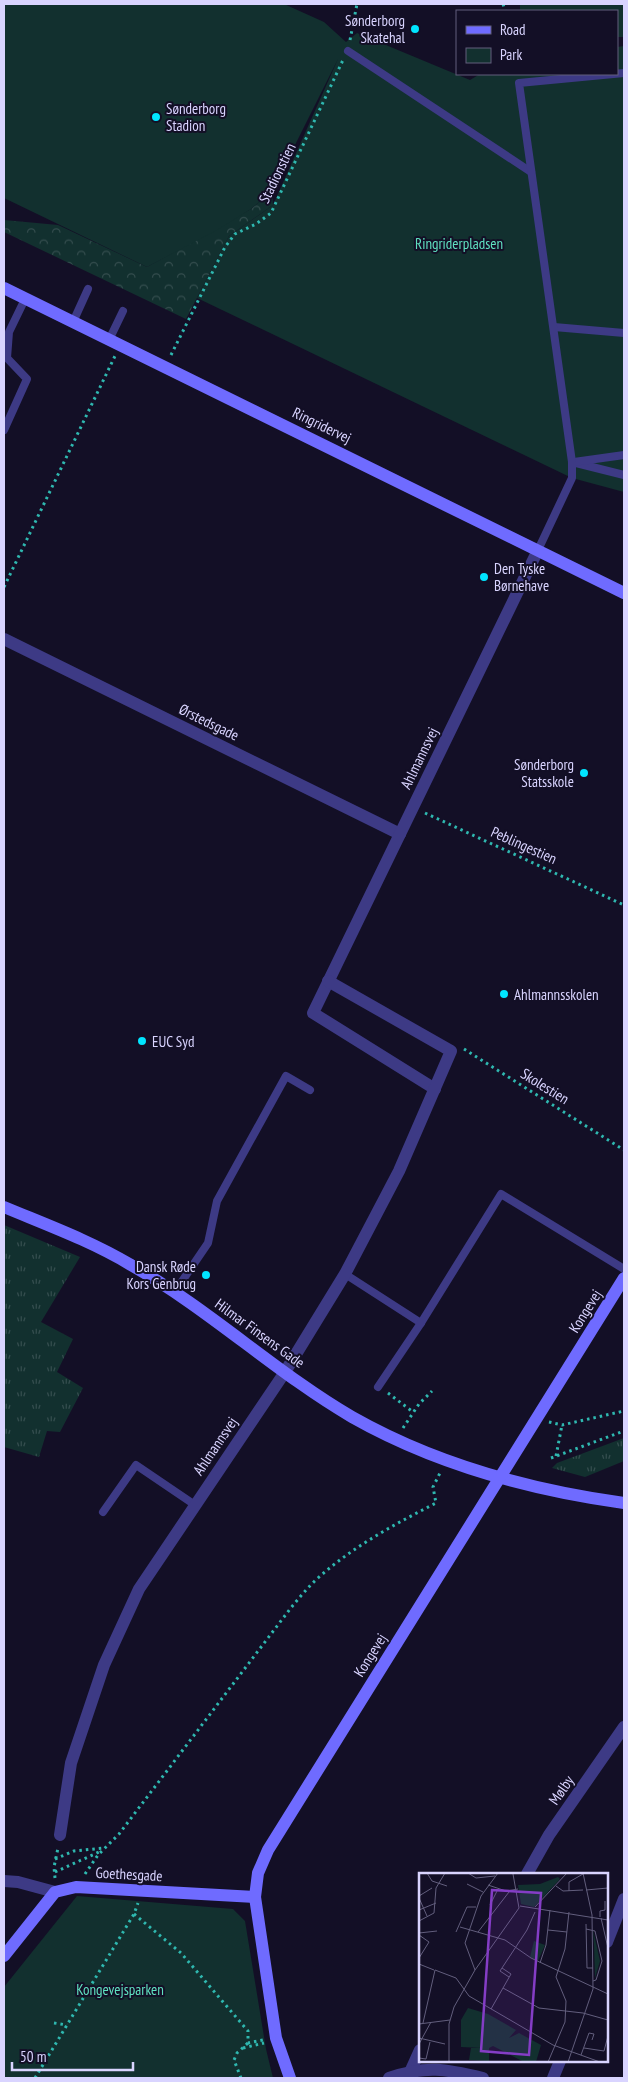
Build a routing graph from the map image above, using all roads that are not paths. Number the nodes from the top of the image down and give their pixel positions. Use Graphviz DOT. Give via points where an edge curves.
graph roads {
  1 [pos="348,51"];
  2 [pos="603,75"];
  3 [pos="531,172"];
  4 [pos="4,288"];
  5 [pos="88,289"];
  6 [pos="25,299"];
  7 [pos="123,311"];
  8 [pos="72,322"];
  9 [pos="554,327"];
  10 [pos="624,334"];
  11 [pos="114,343"];
  12 [pos="4,430"];
  13 [pos="624,455"];
  14 [pos="572,462"];
  15 [pos="624,475"];
  16 [pos="538,550"];
  17 [pos="624,593"];
  18 [pos="4,639"];
  19 [pos="400,834"];
  20 [pos="328,981"];
  21 [pos="435,1089"];
  22 [pos="310,1090"];
  23 [pos="4,1207"];
  24 [pos="624,1269"];
  25 [pos="345,1274"];
  26 [pos="624,1278"];
  27 [pos="174,1292"];
  28 [pos="422,1323"];
  29 [pos="285,1372"];
  30 [pos="378,1386"];
  31 [pos="499,1478"];
  32 [pos="624,1502"];
  33 [pos="195,1505"];
  34 [pos="103,1512"];
  35 [pos="624,1727"];
  36 [pos="60,1835"];
  37 [pos="528,1873"];
  38 [pos="4,1881"];
  39 [pos="55,1892"];
  40 [pos="255,1897"];
  41 [pos="624,1900"];
  42 [pos="608,1940"];
  43 [pos="4,1956"];
  44 [pos="419,2052"];
  45 [pos="560,2062"];
  46 [pos="411,2070"];
  47 [pos="290,2078"];
  48 [pos="389,2078"];
  49 [pos="483,2078"];
  50 [pos="553,2078"];
  1 -- 3 [label="lane"];
  2 -- 3 [label="lane" via="519,83"];
  3 -- 9 [label="lane"];
  4 -- 6 [label="street, Ringridervej"];
  5 -- 8 [label="lane"];
  6 -- 8 [label="street, Ringridervej"];
  6 -- 12 [label="lane" via="9,332 7,358 27,379"];
  7 -- 11 [label="lane"];
  8 -- 11 [label="street, Ringridervej"];
  9 -- 10 [label="lane"];
  9 -- 14 [label="lane"];
  11 -- 16 [label="street, Ringridervej"];
  13 -- 14 [label="lane"];
  14 -- 15 [label="lane"];
  14 -- 16 [label="lane" via="572,478"];
  16 -- 17 [label="street, Ringridervej"];
  16 -- 19 [label="street, Ahlmannsvej"];
  18 -- 19 [label="street, Ørstedsgade"];
  19 -- 20 [label="street, Ahlmannsvej"];
  20 -- 21 [label="street, Ahlmannsvej" via="313,1013"];
  20 -- 21 [label="street, Ahlmannsvej" via="451,1051"];
  21 -- 25 [label="street, Ahlmannsvej" via="399,1171"];
  22 -- 27 [label="lane" via="286,1076 217,1201 208,1243"];
  23 -- 27 [label="street, Hilmar Finsens Gade" via="131,1264"];
  24 -- 28 [label="lane" via="500,1194"];
  25 -- 28 [label="lane"];
  25 -- 29 [label="street, Ahlmannsvej"];
  26 -- 31 [label="street, Kongevej"];
  27 -- 29 [label="street, Hilmar Finsens Gade"];
  28 -- 30 [label="lane"];
  29 -- 31 [label="street, Hilmar Finsens Gade" via="352,1416 416,1450"];
  29 -- 33 [label="street, Ahlmannsvej"];
  31 -- 32 [label="street, Hilmar Finsens Gade"];
  31 -- 40 [label="street, Kongevej" via="268,1850 258,1873"];
  33 -- 34 [label="lane" via="136,1465"];
  33 -- 36 [label="street, Ahlmannsvej" via="139,1589 104,1665 71,1763"];
  35 -- 37 [label="street, Mølby"];
  38 -- 39 [label="street, Goethesgade"];
  39 -- 40 [label="street, Goethesgade" via="76,1887"];
  39 -- 43 [label="street"];
  40 -- 47 [label="street, Kongevej" via="276,2038"];
  41 -- 42 [label="street"];
  44 -- 46 [label="street"];
  45 -- 50 [label="street"];
  46 -- 48 [label="street"];
  46 -- 49 [label="street" via="448,2070"];
}
